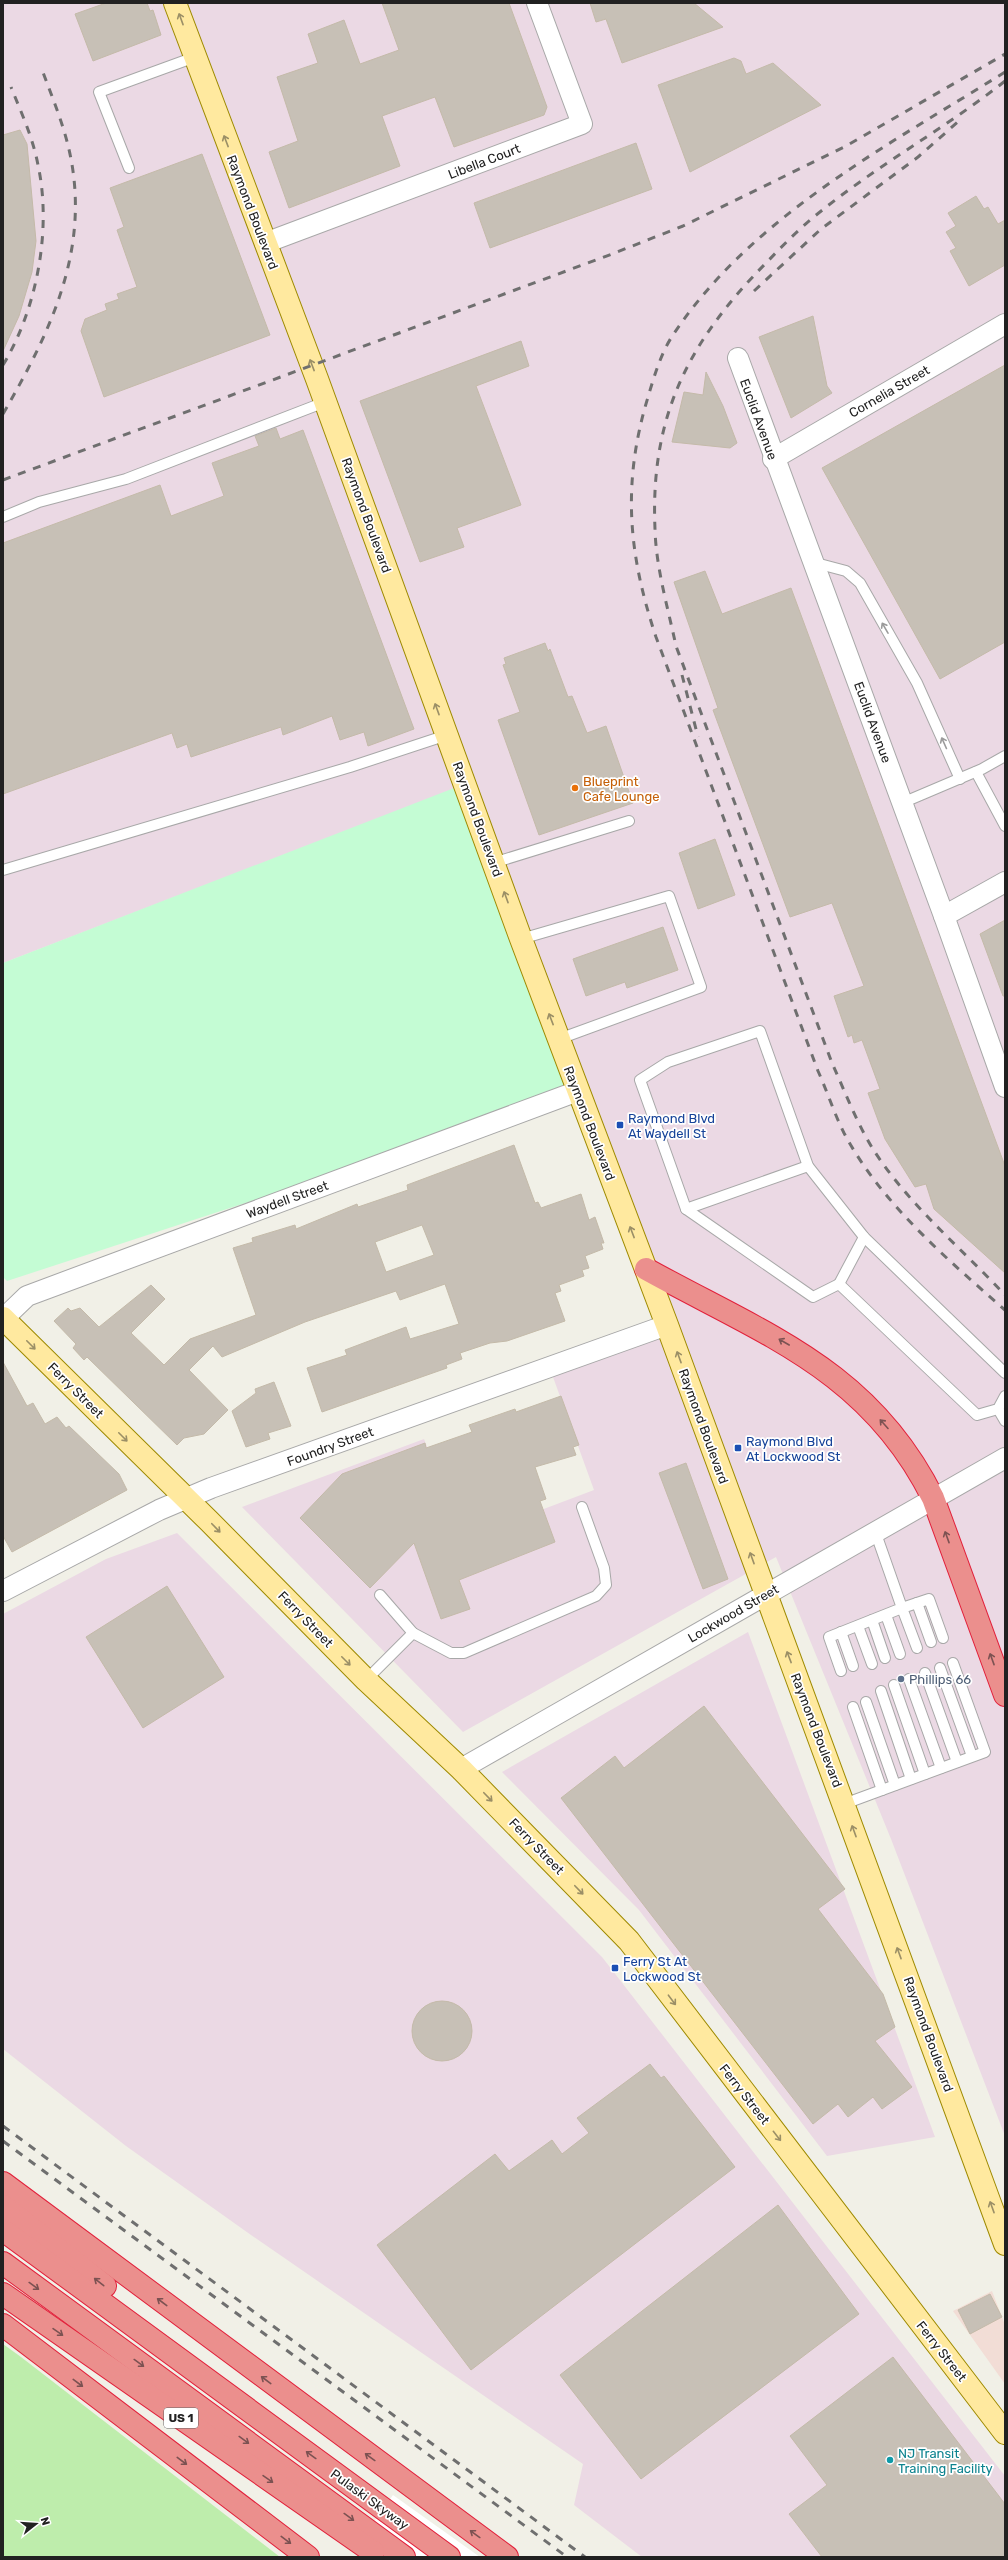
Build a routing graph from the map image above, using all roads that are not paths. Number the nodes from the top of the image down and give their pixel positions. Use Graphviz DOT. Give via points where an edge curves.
graph roads {
  1 [pos="175,3"];
  2 [pos="537,3"];
  3 [pos="195,57"];
  4 [pos="128,168"];
  5 [pos="265,243"];
  6 [pos="1005,324"];
  7 [pos="738,358"];
  8 [pos="325,402"];
  9 [pos="773,459"];
  10 [pos="3,517"];
  11 [pos="812,562"];
  12 [pos="447,735"];
  13 [pos="1005,756"];
  14 [pos="976,772"];
  15 [pos="960,779"];
  16 [pos="902,803"];
  17 [pos="629,821"];
  18 [pos="1005,826"];
  19 [pos="493,863"];
  20 [pos="3,870"];
  21 [pos="1005,882"];
  22 [pos="944,916"];
  23 [pos="521,939"];
  24 [pos="559,1039"];
  25 [pos="1005,1087"];
  26 [pos="578,1091"];
  27 [pos="808,1166"];
  28 [pos="686,1209"];
  29 [pos="864,1237"];
  30 [pos="646,1269"];
  31 [pos="839,1284"];
  32 [pos="3,1318"];
  33 [pos="667,1325"];
  34 [pos="1005,1373"];
  35 [pos="1005,1396"];
  36 [pos="998,1409"];
  37 [pos="1005,1421"];
  38 [pos="1005,1458"];
  39 [pos="933,1498"];
  40 [pos="188,1499"];
  41 [pos="582,1507"];
  42 [pos="875,1531"];
  43 [pos="3,1591"];
  44 [pos="766,1594"];
  45 [pos="380,1596"];
  46 [pos="917,1603"];
  47 [pos="902,1608"];
  48 [pos="886,1615"];
  49 [pos="872,1620"];
  50 [pos="858,1626"];
  51 [pos="842,1632"];
  52 [pos="413,1633"];
  53 [pos="943,1638"];
  54 [pos="931,1642"];
  55 [pos="916,1648"];
  56 [pos="900,1654"];
  57 [pos="885,1658"];
  58 [pos="953,1663"];
  59 [pos="872,1664"];
  60 [pos="853,1666"];
  61 [pos="940,1668"];
  62 [pos="841,1671"];
  63 [pos="925,1673"];
  64 [pos="909,1679"];
  65 [pos="366,1680"];
  66 [pos="894,1685"];
  67 [pos="881,1691"];
  68 [pos="1005,1696"];
  69 [pos="866,1702"];
  70 [pos="853,1706"];
  71 [pos="972,1756"];
  72 [pos="957,1762"];
  73 [pos="941,1768"];
  74 [pos="461,1769"];
  75 [pos="925,1774"];
  76 [pos="911,1779"];
  77 [pos="895,1785"];
  78 [pos="882,1790"];
  79 [pos="844,1804"];
  80 [pos="3,2183"];
  81 [pos="3,2206"];
  82 [pos="3,2230"];
  83 [pos="1005,2244"];
  84 [pos="3,2263"];
  85 [pos="3,2294"];
  86 [pos="3,2325"];
  87 [pos="1005,2433"];
  88 [pos="290,2441"];
  89 [pos="363,2536"];
  90 [pos="308,2557"];
  91 [pos="381,2557"];
  92 [pos="404,2557"];
  93 [pos="449,2557"];
  94 [pos="507,2557"];
  3 -- 1 [label="main road, Raymond Boulevard, one-way"];
  2 -- 5 [label="street, Libella Court" via="582,124"];
  3 -- 4 [label="lane" via="99,92"];
  5 -- 3 [label="main road, Raymond Boulevard, one-way"];
  8 -- 5 [label="main road, Raymond Boulevard, one-way"];
  6 -- 9 [label="street, Cornelia Street"];
  7 -- 9 [label="street, Euclid Avenue"];
  8 -- 10 [label="lane" via="126,479 39,502"];
  12 -- 8 [label="main road, Raymond Boulevard, one-way"];
  9 -- 11 [label="street, Euclid Avenue"];
  15 -- 11 [label="lane, one-way" via="917,683 860,583 846,571"];
  11 -- 16 [label="street, Euclid Avenue"];
  12 -- 19 [label="main road, Raymond Boulevard"];
  12 -- 20 [label="lane" via="350,767"];
  13 -- 14 [label="lane"];
  14 -- 15 [label="lane"];
  14 -- 18 [label="lane"];
  15 -- 16 [label="lane"];
  16 -- 22 [label="street, Euclid Avenue"];
  17 -- 19 [label="lane"];
  23 -- 19 [label="main road, Raymond Boulevard, one-way"];
  21 -- 22 [label="street"];
  22 -- 25 [label="street, Euclid Avenue"];
  24 -- 23 [label="main road, Raymond Boulevard, one-way"];
  23 -- 24 [label="lane" via="668,896 702,987"];
  24 -- 26 [label="main road, Raymond Boulevard"];
  30 -- 26 [label="main road, Raymond Boulevard, one-way"];
  26 -- 32 [label="street, Waydell Street" via="27,1296"];
  27 -- 28 [label="lane"];
  27 -- 28 [label="lane" via="760,1031 668,1062 640,1080"];
  27 -- 29 [label="lane"];
  28 -- 31 [label="lane" via="813,1297"];
  29 -- 31 [label="lane"];
  29 -- 34 [label="lane"];
  30 -- 33 [label="main road, Raymond Boulevard"];
  39 -- 30 [label="highway, one-way" via="920,1474 887,1427 843,1383 795,1348"];
  31 -- 36 [label="lane" via="976,1415"];
  32 -- 40 [label="main road, Ferry Street, one-way"];
  33 -- 40 [label="street, Foundry Street" via="211,1488"];
  44 -- 33 [label="main road, Raymond Boulevard, one-way"];
  35 -- 36 [label="lane"];
  36 -- 37 [label="lane"];
  38 -- 39 [label="street, Lockwood Street"];
  39 -- 42 [label="street, Lockwood Street"];
  68 -- 39 [label="highway, one-way"];
  40 -- 43 [label="street, Foundry Street" via="159,1510"];
  40 -- 65 [label="main road, Ferry Street, one-way"];
  41 -- 52 [label="lane" via="604,1568 606,1585 596,1596 464,1653 451,1653"];
  42 -- 44 [label="street, Lockwood Street"];
  42 -- 47 [label="lane"];
  44 -- 74 [label="street, Lockwood Street"];
  79 -- 44 [label="main road, Raymond Boulevard, one-way"];
  45 -- 52 [label="lane"];
  46 -- 47 [label="lane"];
  46 -- 53 [label="lane" via="929,1599"];
  46 -- 54 [label="lane"];
  47 -- 48 [label="lane"];
  47 -- 55 [label="lane"];
  48 -- 49 [label="lane"];
  48 -- 56 [label="lane"];
  49 -- 50 [label="lane"];
  49 -- 57 [label="lane"];
  50 -- 51 [label="lane"];
  50 -- 59 [label="lane"];
  51 -- 60 [label="lane"];
  51 -- 62 [label="lane" via="829,1637"];
  52 -- 65 [label="lane"];
  58 -- 71 [label="lane" via="985,1752"];
  61 -- 71 [label="lane"];
  63 -- 72 [label="lane"];
  64 -- 73 [label="lane"];
  65 -- 74 [label="main road, Ferry Street"];
  66 -- 75 [label="lane"];
  67 -- 76 [label="lane"];
  69 -- 77 [label="lane"];
  70 -- 78 [label="lane"];
  71 -- 72 [label="lane"];
  72 -- 73 [label="lane"];
  73 -- 75 [label="lane"];
  74 -- 87 [label="main road, Ferry Street, one-way" via="629,1941"];
  75 -- 76 [label="lane"];
  76 -- 77 [label="lane"];
  77 -- 78 [label="lane"];
  78 -- 79 [label="lane"];
  83 -- 79 [label="main road, Raymond Boulevard, one-way"];
  94 -- 80 [label="highway, one-way"];
  88 -- 81 [label="highway, one-way" via="116,2295"];
  82 -- 88 [label="highway"];
  84 -- 89 [label="highway, one-way"];
  85 -- 89 [label="highway, US 1, one-way"];
  86 -- 90 [label="highway, one-way"];
  93 -- 88 [label="highway, Pulaski Skyway, one-way"];
  89 -- 91 [label="highway, US 1"];
  89 -- 92 [label="highway"];
}
